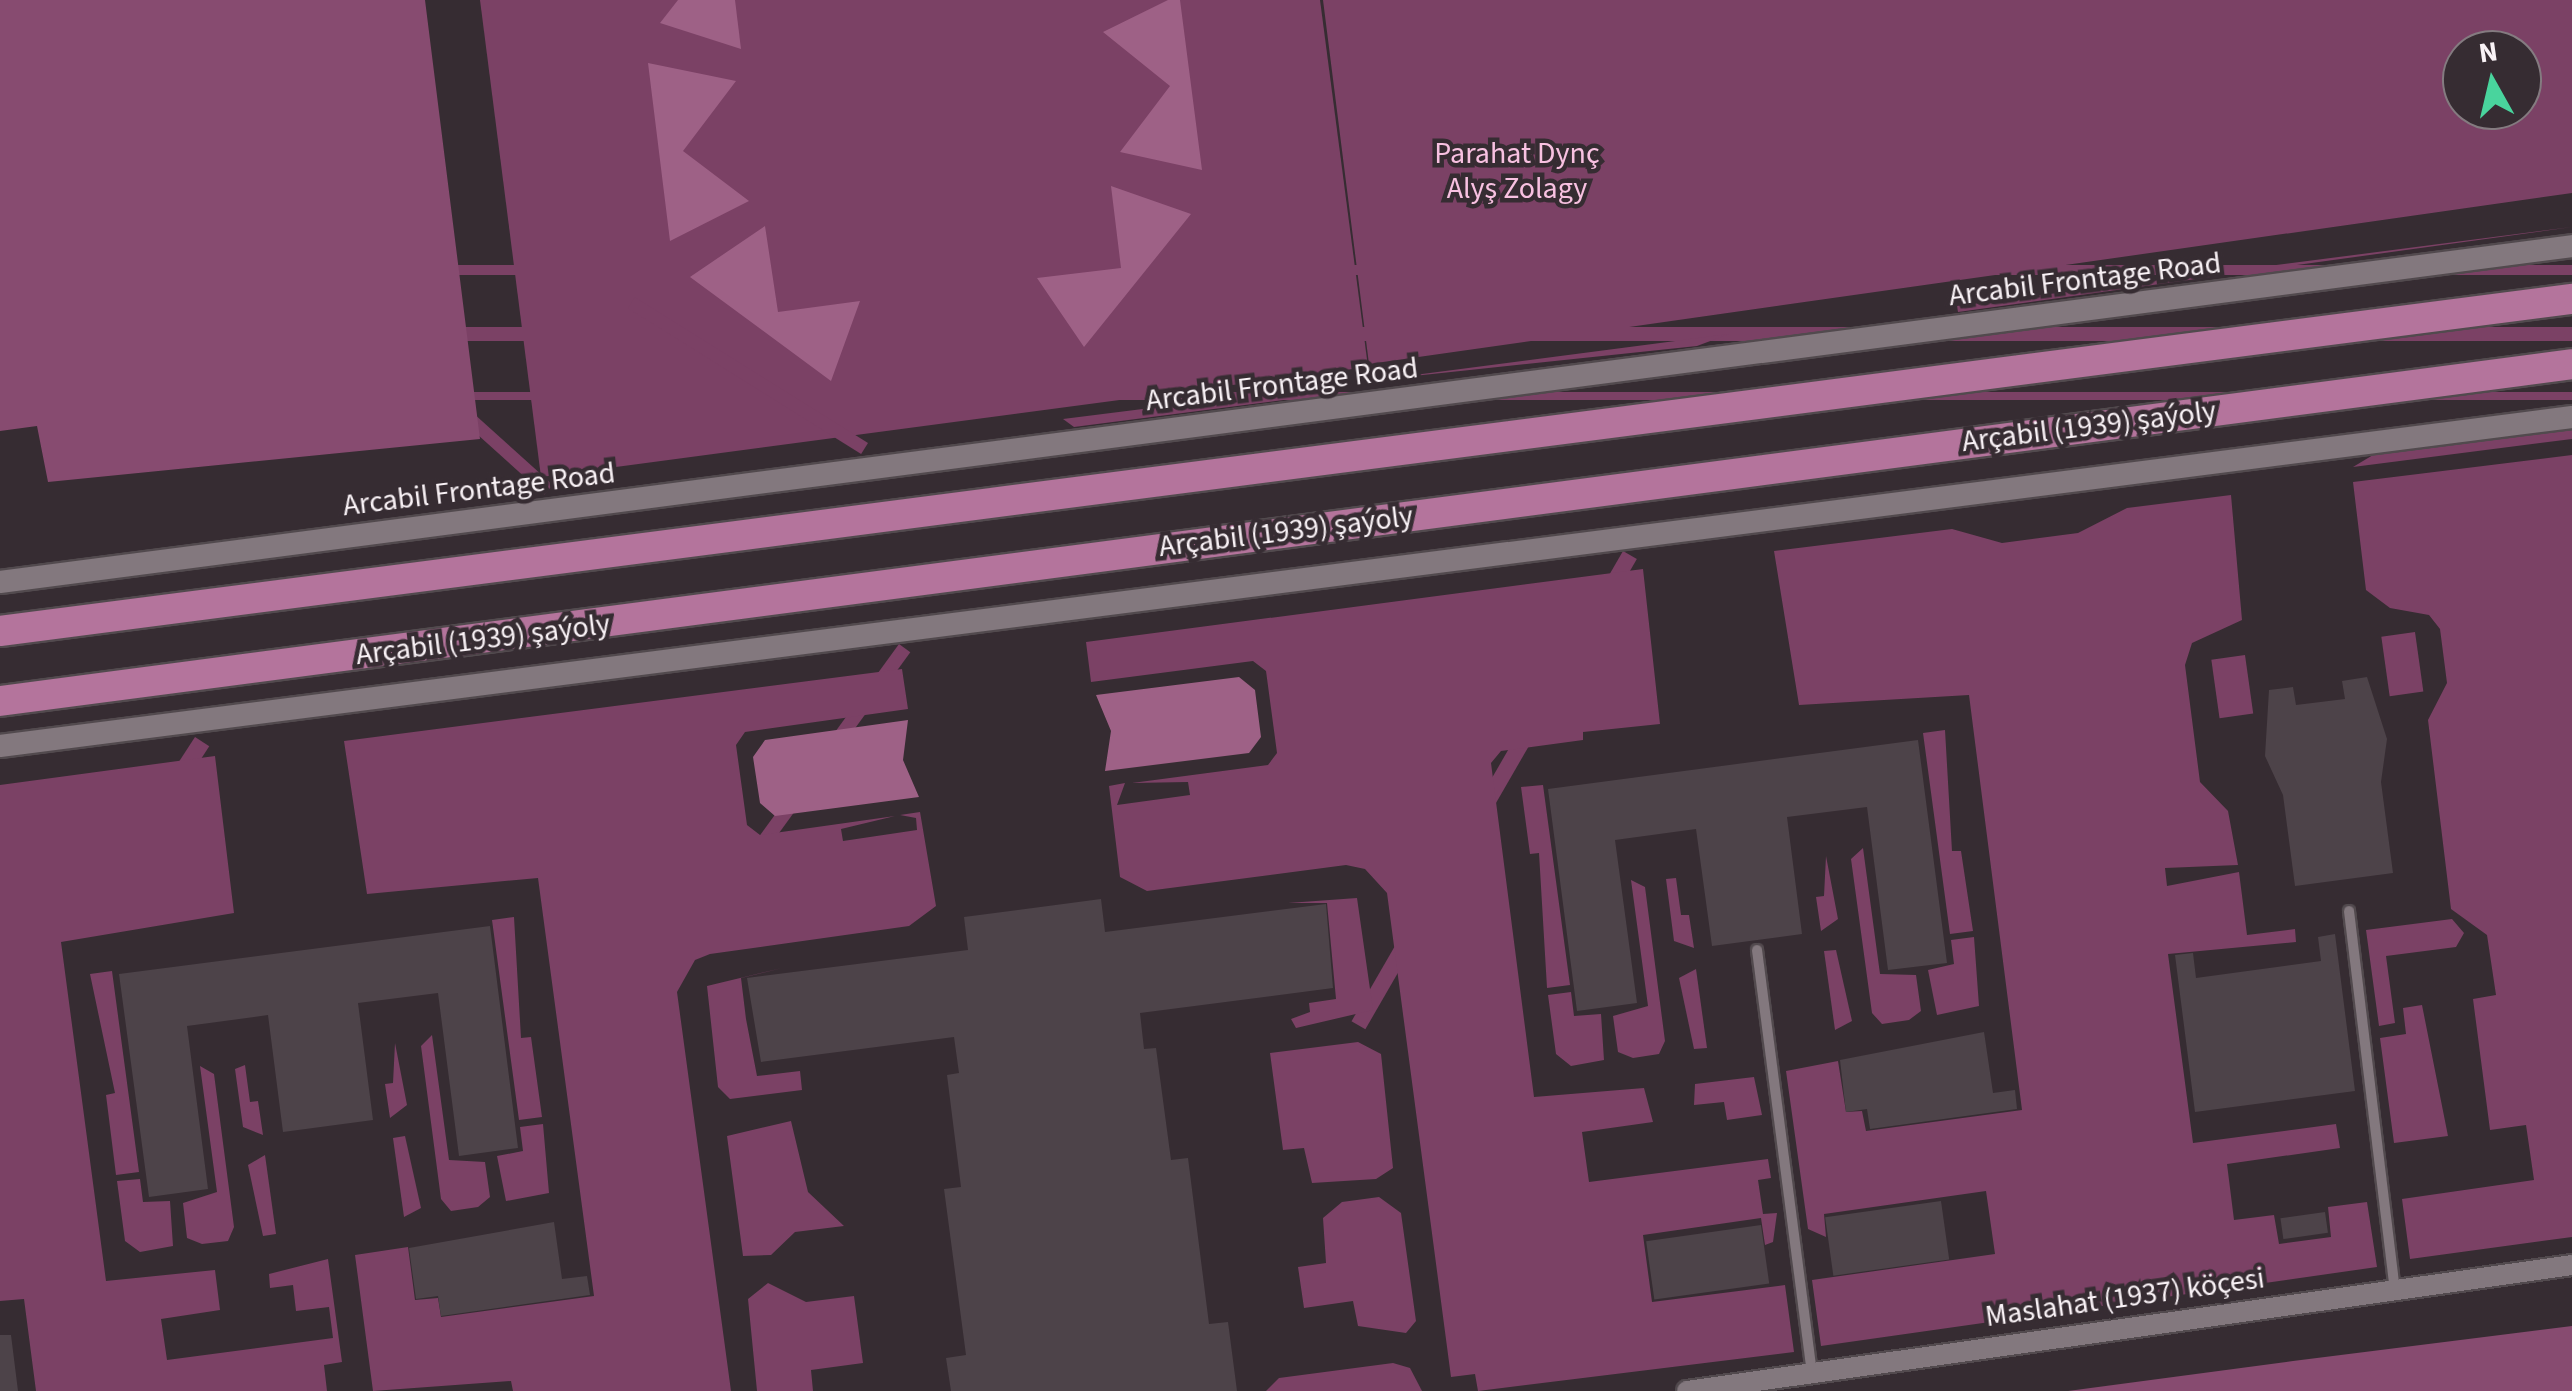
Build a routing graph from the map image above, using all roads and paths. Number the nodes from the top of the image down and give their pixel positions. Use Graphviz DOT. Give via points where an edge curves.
graph roads {
  1 [pos="2572,246"];
  2 [pos="2572,299"];
  3 [pos="2572,364"];
  4 [pos="2572,417"];
  5 [pos="0,582"];
  6 [pos="0,631"];
  7 [pos="0,700"];
  8 [pos="0,746"];
  9 [pos="2349,911"];
  10 [pos="1757,950"];
  11 [pos="2572,1266"];
  12 [pos="2395,1290"];
  13 [pos="1812,1373"];
  14 [pos="1687,1391"];
  1 -- 5 [label="street, Arcabil Frontage Road"];
  2 -- 6 [label="main road"];
  3 -- 7 [label="main road, Arçabil (1939) şaýoly"];
  4 -- 8 [label="street"];
  9 -- 12 [label="lane"];
  10 -- 13 [label="lane"];
  11 -- 12 [label="street, Maslahat (1937) köçesi"];
  12 -- 13 [label="street, Maslahat (1937) köçesi"];
  13 -- 14 [label="street, Maslahat (1937) köçesi"];
}
